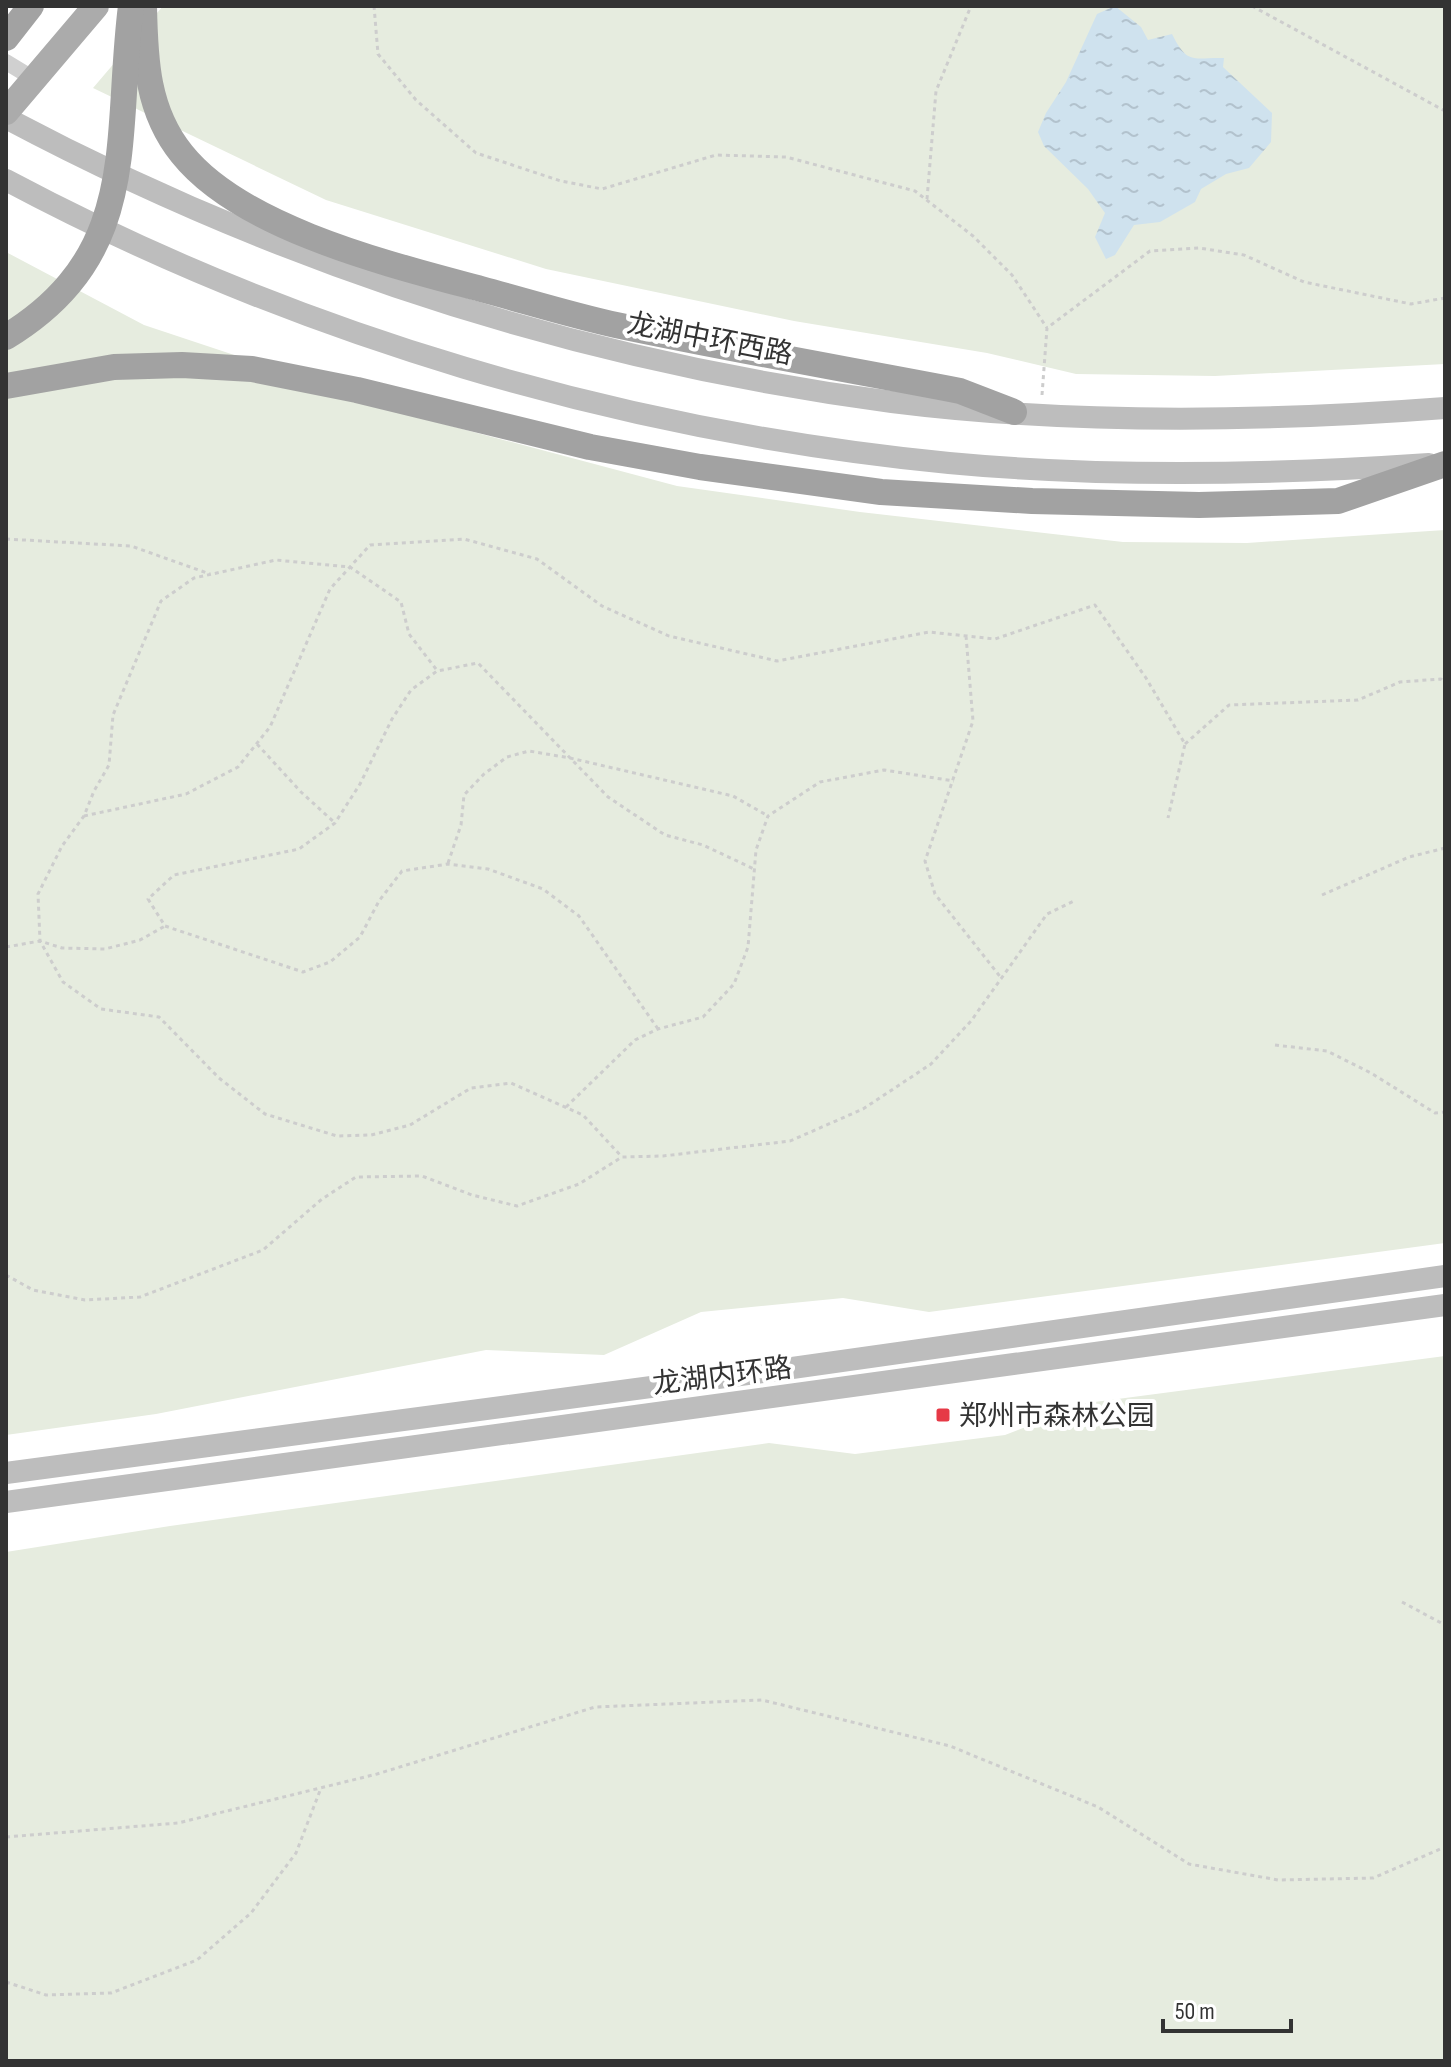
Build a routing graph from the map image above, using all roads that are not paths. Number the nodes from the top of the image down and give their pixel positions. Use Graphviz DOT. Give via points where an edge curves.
graph roads {
  1 [pos="31,6"];
  2 [pos="96,6"];
  3 [pos="131,6"];
  4 [pos="144,6"];
  5 [pos="6,38"];
  6 [pos="6,62"];
  7 [pos="34,79"];
  8 [pos="6,115"];
  9 [pos="6,180"];
  10 [pos="6,337"];
  11 [pos="6,386"];
  12 [pos="1445,408"];
  13 [pos="1027,413"];
  14 [pos="1445,463"];
  15 [pos="1445,1276"];
  16 [pos="1445,1305"];
  17 [pos="6,1473"];
  18 [pos="6,1502"];
  1 -- 5 [label="highway"];
  2 -- 7 [label="main road"];
  3 -- 10 [label="highway, bridge" via="121,158 107,215 82,269 55,301"];
  4 -- 13 [label="highway" via="148,81 168,134 201,174 268,218 409,270 613,324 960,391"];
  6 -- 7 [label="street"];
  7 -- 8 [label="main road"];
  8 -- 13 [label="main road, 龙湖中环西路" via="222,223 358,275 504,321 687,368 891,401"];
  9 -- 14 [label="main road" via="201,273 339,327 489,374 676,422 884,456 1066,470 1268,473"];
  11 -- 14 [label="highway" via="114,367 252,369 590,447 765,478 1032,501 1338,501"];
  12 -- 13 [label="main road, 龙湖中环西路" via="1212,419"];
  15 -- 17 [label="main road, 龙湖内环路"];
  16 -- 18 [label="main road, 龙湖内环路"];
}
